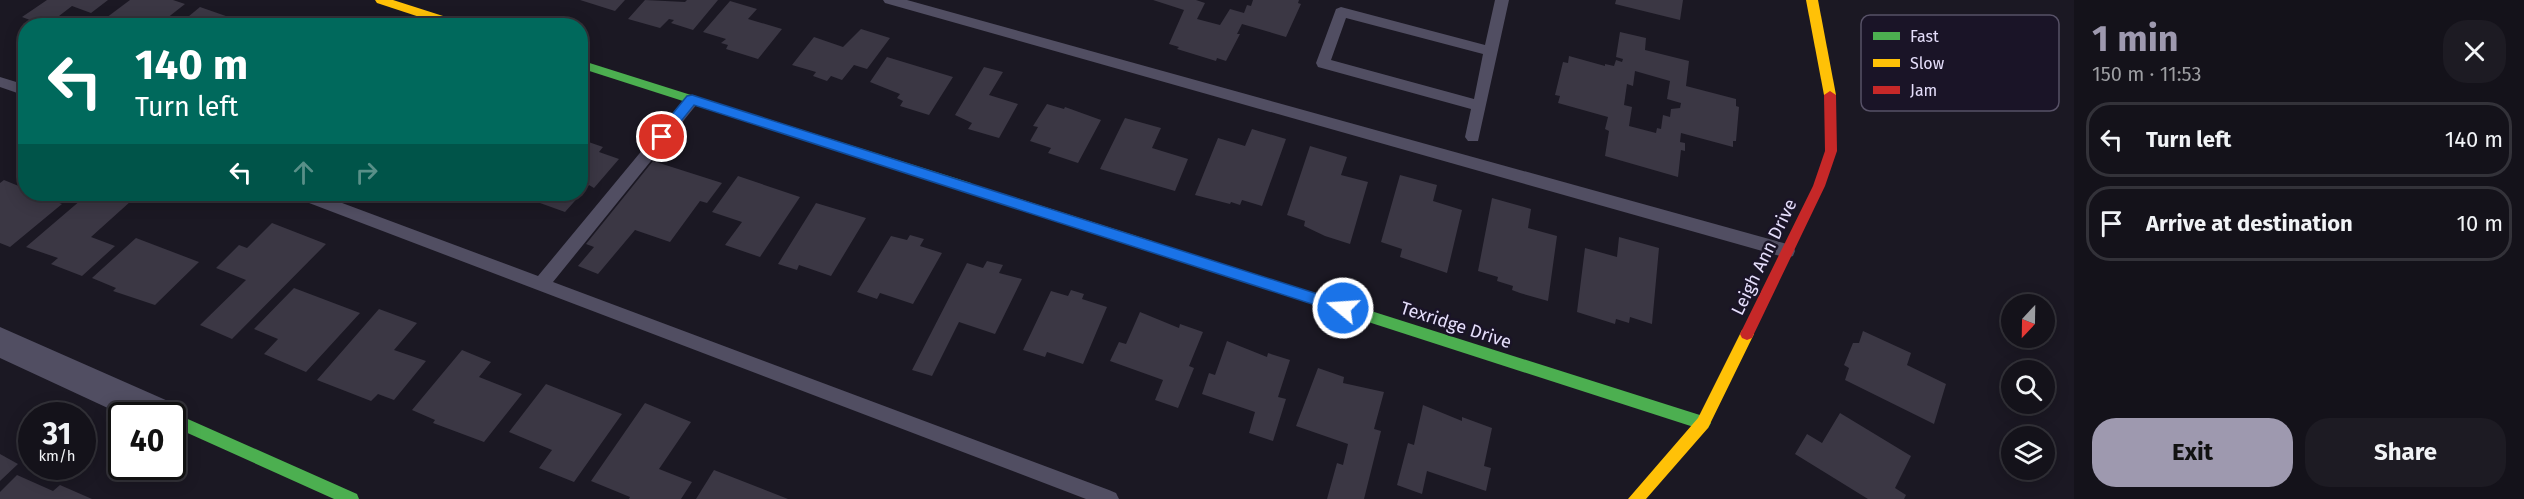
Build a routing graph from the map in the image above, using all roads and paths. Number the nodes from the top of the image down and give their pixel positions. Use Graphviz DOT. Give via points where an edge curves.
graph roads {
  1 [pos="381,0"];
  2 [pos="890,0"];
  3 [pos="1502,0"];
  4 [pos="1812,0"];
  5 [pos="436,18"];
  6 [pos="1490,51"];
  7 [pos="588,67"];
  8 [pos="0,82"];
  9 [pos="18,88"];
  10 [pos="692,100"];
  11 [pos="1479,106"];
  12 [pos="1473,137"];
  13 [pos="320,201"];
  14 [pos="1787,251"];
  15 [pos="541,285"];
  16 [pos="0,342"];
  17 [pos="133,402"];
  18 [pos="1703,423"];
  19 [pos="186,425"];
  20 [pos="351,499"];
  21 [pos="1109,499"];
  22 [pos="1636,499"];
  1 -- 5 [label="street"];
  2 -- 14 [label="lane"];
  3 -- 6 [label="lane"];
  4 -- 14 [label="street, Leigh Ann Drive" via="1832,104 1831,151 1819,186"];
  6 -- 11 [label="lane"];
  6 -- 11 [label="lane" via="1341,12 1323,63"];
  7 -- 10 [label="street, Texridge Drive"];
  8 -- 9 [label="lane"];
  10 -- 15 [label="lane"];
  10 -- 18 [label="street, Texridge Drive"];
  11 -- 12 [label="lane"];
  13 -- 15 [label="lane"];
  14 -- 18 [label="street, Leigh Ann Drive"];
  15 -- 21 [label="lane"];
  16 -- 17 [label="street"];
  18 -- 22 [label="street, Leigh Ann Drive"];
  19 -- 20 [label="street"];
}
